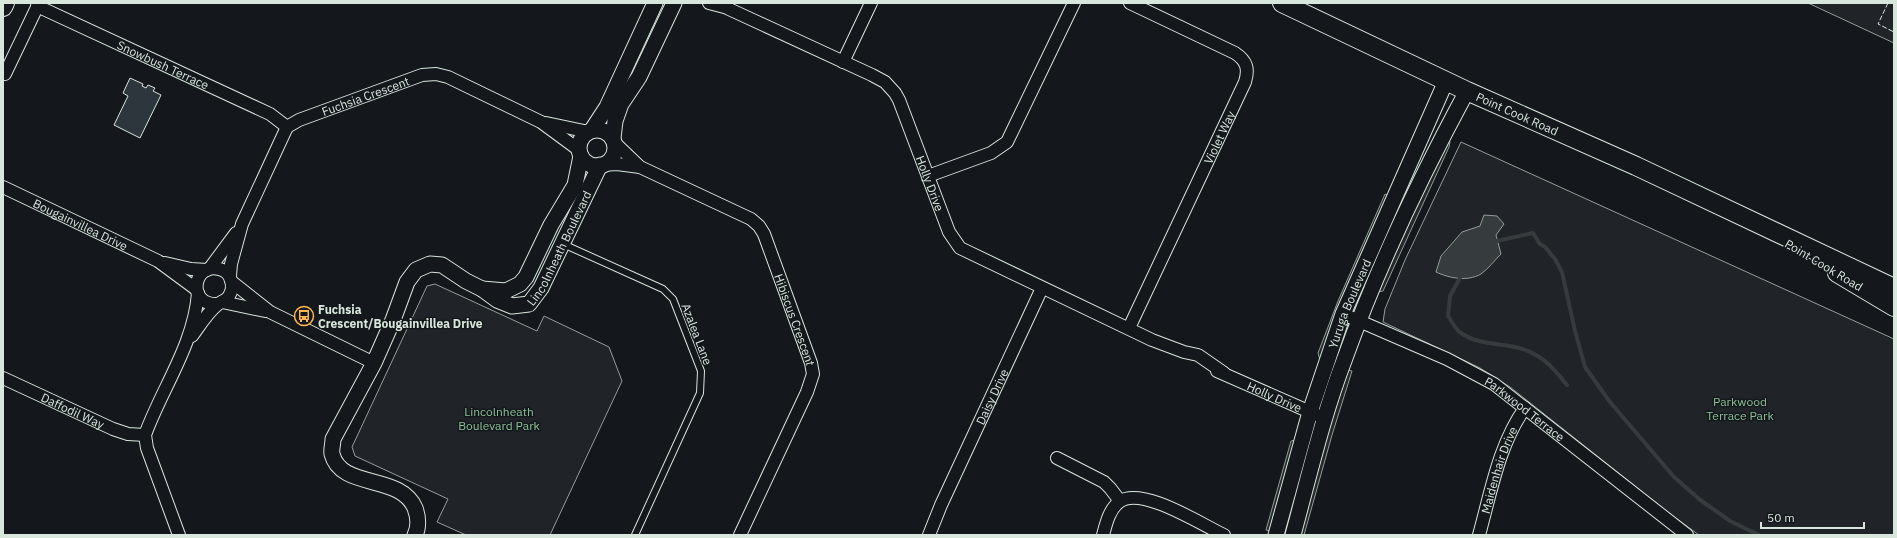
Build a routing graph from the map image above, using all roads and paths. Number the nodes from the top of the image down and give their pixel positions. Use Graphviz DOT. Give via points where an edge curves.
graph roads {
  1 [pos="5,3"];
  2 [pos="655,3"];
  3 [pos="674,3"];
  4 [pos="709,3"];
  5 [pos="871,3"];
  6 [pos="1074,3"];
  7 [pos="1130,3"];
  8 [pos="1282,3"];
  9 [pos="38,4"];
  10 [pos="724,6"];
  11 [pos="3,7"];
  12 [pos="843,62"];
  13 [pos="5,74"];
  14 [pos="1446,81"];
  15 [pos="1467,91"];
  16 [pos="541,122"];
  17 [pos="287,127"];
  18 [pos="591,131"];
  19 [pos="613,140"];
  20 [pos="580,153"];
  21 [pos="601,165"];
  22 [pos="640,167"];
  23 [pos="928,176"];
  24 [pos="3,187"];
  25 [pos="1754,223"];
  26 [pos="242,224"];
  27 [pos="562,243"];
  28 [pos="158,261"];
  29 [pos="208,269"];
  30 [pos="231,279"];
  31 [pos="520,284"];
  32 [pos="1042,288"];
  33 [pos="1894,288"];
  34 [pos="482,289"];
  35 [pos="197,291"];
  36 [pos="533,300"];
  37 [pos="220,303"];
  38 [pos="1894,307"];
  39 [pos="270,312"];
  40 [pos="1343,314"];
  41 [pos="1359,321"];
  42 [pos="1130,328"];
  43 [pos="187,343"];
  44 [pos="374,363"];
  45 [pos="3,378"];
  46 [pos="1525,408"];
  47 [pos="1310,412"];
  48 [pos="1325,418"];
  49 [pos="145,435"];
  50 [pos="1057,458"];
  51 [pos="1120,501"];
  52 [pos="941,505"];
  53 [pos="179,535"];
  54 [pos="415,535"];
  55 [pos="635,535"];
  56 [pos="740,535"];
  57 [pos="922,535"];
  58 [pos="929,535"];
  59 [pos="1103,535"];
  60 [pos="1224,535"];
  61 [pos="1276,535"];
  62 [pos="1293,535"];
  63 [pos="1480,535"];
  64 [pos="1686,535"];
  1 -- 11 [label="main road"];
  2 -- 18 [label="street" via="607,107"];
  3 -- 19 [label="street" via="639,77 621,104 615,121"];
  4 -- 10 [label="street, Holly Drive"];
  5 -- 12 [label="street"];
  6 -- 23 [label="street" via="1007,142 991,153"];
  7 -- 42 [label="street, Violet Way" via="1235,53 1243,59 1247,69 1245,82"];
  8 -- 14 [label="main road, Point Cook Road"];
  9 -- 13 [label="street, Snowbush Terrace"];
  9 -- 17 [label="street, Snowbush Terrace" via="270,114"];
  10 -- 12 [label="street, Holly Drive"];
  12 -- 23 [label="street, Holly Drive" via="885,82 895,93"];
  14 -- 15 [label="main road, Point Cook Road"];
  14 -- 40 [label="street, Yuruga Boulevard" via="1412,163"];
  15 -- 25 [label="main road, Point Cook Road" via="1636,166"];
  15 -- 41 [label="street, Yuruga Boulevard" via="1418,188"];
  16 -- 17 [label="street, Fuchsia Crescent" via="448,77 436,74 422,75 298,120"];
  16 -- 18 [label="street, Fuchsia Crescent"];
  16 -- 20 [label="street, Fuchsia Crescent"];
  17 -- 26 [label="street"];
  18 -- 19 [label="street" via="604,131"];
  18 -- 20 [label="street" via="582,139"];
  19 -- 21 [label="street" via="615,148 612,158"];
  19 -- 22 [label="street, Hibiscus Crescent"];
  20 -- 21 [label="street" via="589,163"];
  20 -- 31 [label="street, Lincolnheath Boulevard" via="575,185"];
  21 -- 22 [label="street, Hibiscus Crescent"];
  21 -- 27 [label="street, Lincolnheath Boulevard"];
  22 -- 56 [label="street, Hibiscus Crescent" via="741,214 759,226 811,363 813,374 807,392"];
  23 -- 32 [label="street, Holly Drive" via="948,232 956,245"];
  24 -- 28 [label="street, Bougainvillea Drive"];
  25 -- 33 [label="main road, Point Cook Road"];
  25 -- 38 [label="main road, Point Cook Road"];
  26 -- 29 [label="street"];
  26 -- 30 [label="street" via="231,264"];
  27 -- 36 [label="street, Lincolnheath Boulevard"];
  27 -- 55 [label="lane, Azalea Lane" via="663,289 673,299 701,371 700,393"];
  28 -- 29 [label="street, Bougainvillea Drive" via="191,269"];
  28 -- 35 [label="street, Bougainvillea Drive"];
  29 -- 30 [label="street" via="221,270"];
  29 -- 35 [label="street" via="198,278"];
  30 -- 37 [label="street" via="230,294"];
  30 -- 39 [label="street"];
  31 -- 34 [label="street, Lincolnheath Boulevard" via="506,291"];
  31 -- 36 [label="street"];
  32 -- 42 [label="street, Holly Drive"];
  32 -- 52 [label="street, Daisy Drive"];
  34 -- 36 [label="street, Lincolnheath Boulevard" via="497,300 512,306 529,304"];
  34 -- 44 [label="street, Lincolnheath Boulevard" via="442,265 430,264 416,270 406,282"];
  35 -- 37 [label="street" via="206,302"];
  35 -- 43 [label="street" via="197,308"];
  37 -- 39 [label="street"];
  37 -- 43 [label="street" via="206,316"];
  39 -- 44 [label="street"];
  40 -- 41 [label="street, Parkwood Terrace"];
  40 -- 47 [label="street, Yuruga Boulevard"];
  41 -- 46 [label="street, Parkwood Terrace" via="1476,374 1494,384"];
  41 -- 48 [label="street, Yuruga Boulevard"];
  42 -- 47 [label="street, Holly Drive" via="1152,340 1198,355 1224,374"];
  43 -- 49 [label="street"];
  44 -- 54 [label="street, Lincolnheath Boulevard" via="333,439 332,453 344,473 399,490 411,498 417,514"];
  45 -- 49 [label="street, Daffodil Way" via="113,429 128,434"];
  46 -- 63 [label="street, Maidenhair Drive" via="1512,427 1507,440"];
  46 -- 64 [label="street, Parkwood Terrace"];
  47 -- 48 [label="street, Holly Drive"];
  47 -- 61 [label="street, Yuruga Boulevard"];
  48 -- 62 [label="street, Yuruga Boulevard"];
  49 -- 53 [label="street" via="147,448"];
  50 -- 51 [label="street" via="1104,482"];
  51 -- 59 [label="street" via="1110,514"];
  51 -- 60 [label="street" via="1133,497 1157,504"];
  52 -- 57 [label="street, Daisy Drive"];
  52 -- 58 [label="street, Daisy Drive"];
}
